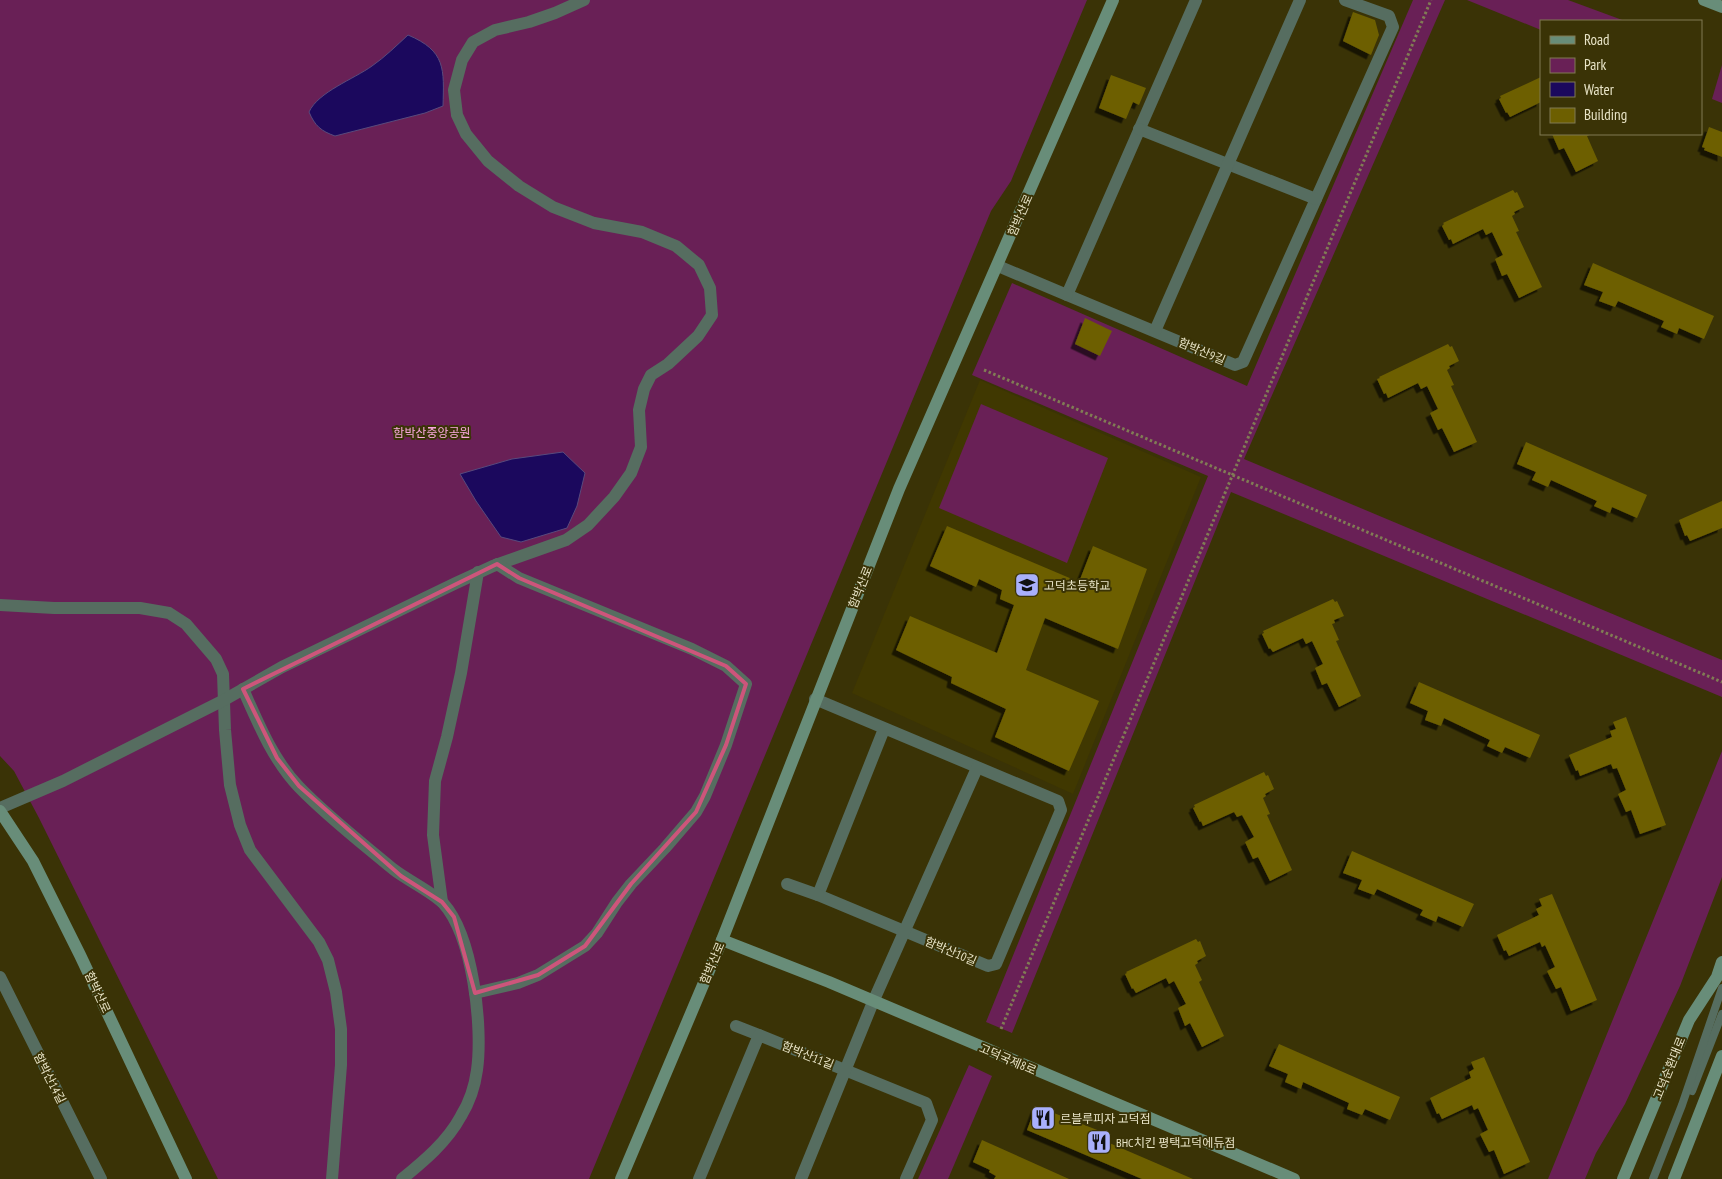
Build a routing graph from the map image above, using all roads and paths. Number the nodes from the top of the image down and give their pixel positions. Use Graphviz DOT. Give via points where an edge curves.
graph roads {
  1 [pos="584,0"];
  2 [pos="1113,0"];
  3 [pos="1196,0"];
  4 [pos="1300,0"];
  5 [pos="1345,0"];
  6 [pos="1431,0"];
  7 [pos="1704,0"];
  8 [pos="1722,7"];
  9 [pos="1139,129"];
  10 [pos="1228,166"];
  11 [pos="1316,199"];
  12 [pos="998,266"];
  13 [pos="1067,295"];
  14 [pos="1155,332"];
  15 [pos="984,370"];
  16 [pos="497,564"];
  17 [pos="478,572"];
  18 [pos="0,605"];
  19 [pos="1722,682"];
  20 [pos="243,689"];
  21 [pos="815,699"];
  22 [pos="224,700"];
  23 [pos="884,729"];
  24 [pos="977,768"];
  25 [pos="0,810"];
  26 [pos="787,884"];
  27 [pos="818,895"];
  28 [pos="442,902"];
  29 [pos="904,931"];
  30 [pos="722,940"];
  31 [pos="1722,962"];
  32 [pos="0,977"];
  33 [pos="1719,983"];
  34 [pos="475,993"];
  35 [pos="1717,1001"];
  36 [pos="873,1002"];
  37 [pos="1722,1014"];
  38 [pos="736,1026"];
  39 [pos="1001,1029"];
  40 [pos="759,1035"];
  41 [pos="1722,1056"];
  42 [pos="846,1070"];
  43 [pos="101,1179"];
  44 [pos="186,1179"];
  45 [pos="332,1179"];
  46 [pos="402,1179"];
  47 [pos="621,1179"];
  48 [pos="699,1179"];
  49 [pos="801,1179"];
  50 [pos="906,1179"];
  51 [pos="1294,1179"];
  52 [pos="1623,1179"];
  53 [pos="1653,1179"];
  54 [pos="1657,1179"];
  55 [pos="1674,1179"];
  1 -- 16 [label="street" via="555,13 495,30 473,42 462,60 454,90 457,115 466,134 488,161 553,207 594,223 642,232 676,246 699,265 710,288 712,315 698,336 651,375 639,410 640,447 631,473 614,497 588,525 566,540"];
  2 -- 12 [label="street, 함박산로"];
  3 -- 9 [label="street"];
  4 -- 10 [label="street"];
  5 -- 11 [label="street, 함박산9길" via="1389,16 1393,26"];
  6 -- 39 [label="path"];
  7 -- 8 [label="street"];
  9 -- 10 [label="street"];
  9 -- 13 [label="street"];
  10 -- 11 [label="street"];
  10 -- 14 [label="street"];
  11 -- 14 [label="street, 함박산9길" via="1243,362 1235,365"];
  12 -- 13 [label="street, 함박산9길"];
  12 -- 21 [label="street, 함박산로" via="899,489"];
  13 -- 14 [label="street, 함박산9길"];
  15 -- 19 [label="path"];
  16 -- 17 [label="street"];
  16 -- 34 [label="street" via="519,578 726,666 746,684 726,745 696,812 631,884 591,940 538,975"];
  17 -- 20 [label="street"];
  17 -- 28 [label="street" via="461,673 435,781 434,835"];
  18 -- 22 [label="street" via="140,608 169,613 186,624 216,659 223,674"];
  20 -- 22 [label="street"];
  20 -- 28 [label="street" via="277,758 299,786 401,876"];
  21 -- 23 [label="street, 함박산10길"];
  21 -- 30 [label="street, 함박산로"];
  22 -- 25 [label="street"];
  22 -- 45 [label="street" via="230,786 240,825 250,850 319,942 328,960 336,992 341,1065"];
  23 -- 24 [label="street, 함박산10길"];
  23 -- 27 [label="street"];
  24 -- 29 [label="street"];
  24 -- 29 [label="street, 함박산10길" via="1058,801 1061,810 996,964 988,966"];
  25 -- 44 [label="street, 함박산로" via="50,895"];
  26 -- 27 [label="street, 함박산10길"];
  27 -- 29 [label="street, 함박산10길"];
  28 -- 34 [label="street" via="454,917 464,943"];
  29 -- 36 [label="street"];
  30 -- 36 [label="street, 고덕국제8로"];
  30 -- 47 [label="street, 함박산로"];
  31 -- 33 [label="street, 고덕순환대로"];
  32 -- 43 [label="street, 함박산14길"];
  33 -- 35 [label="lane"];
  33 -- 35 [label="lane"];
  33 -- 52 [label="street, 고덕순환대로" via="1689,1020"];
  34 -- 46 [label="street" via="477,1070 469,1098 444,1142"];
  35 -- 53 [label="lane"];
  36 -- 42 [label="street"];
  36 -- 51 [label="street, 고덕국제8로"];
  37 -- 54 [label="lane"];
  38 -- 40 [label="street, 함박산11길"];
  40 -- 42 [label="street, 함박산11길"];
  40 -- 48 [label="street"];
  41 -- 55 [label="street"];
  42 -- 49 [label="street"];
  42 -- 50 [label="street, 함박산11길" via="926,1103 932,1120"];
}
